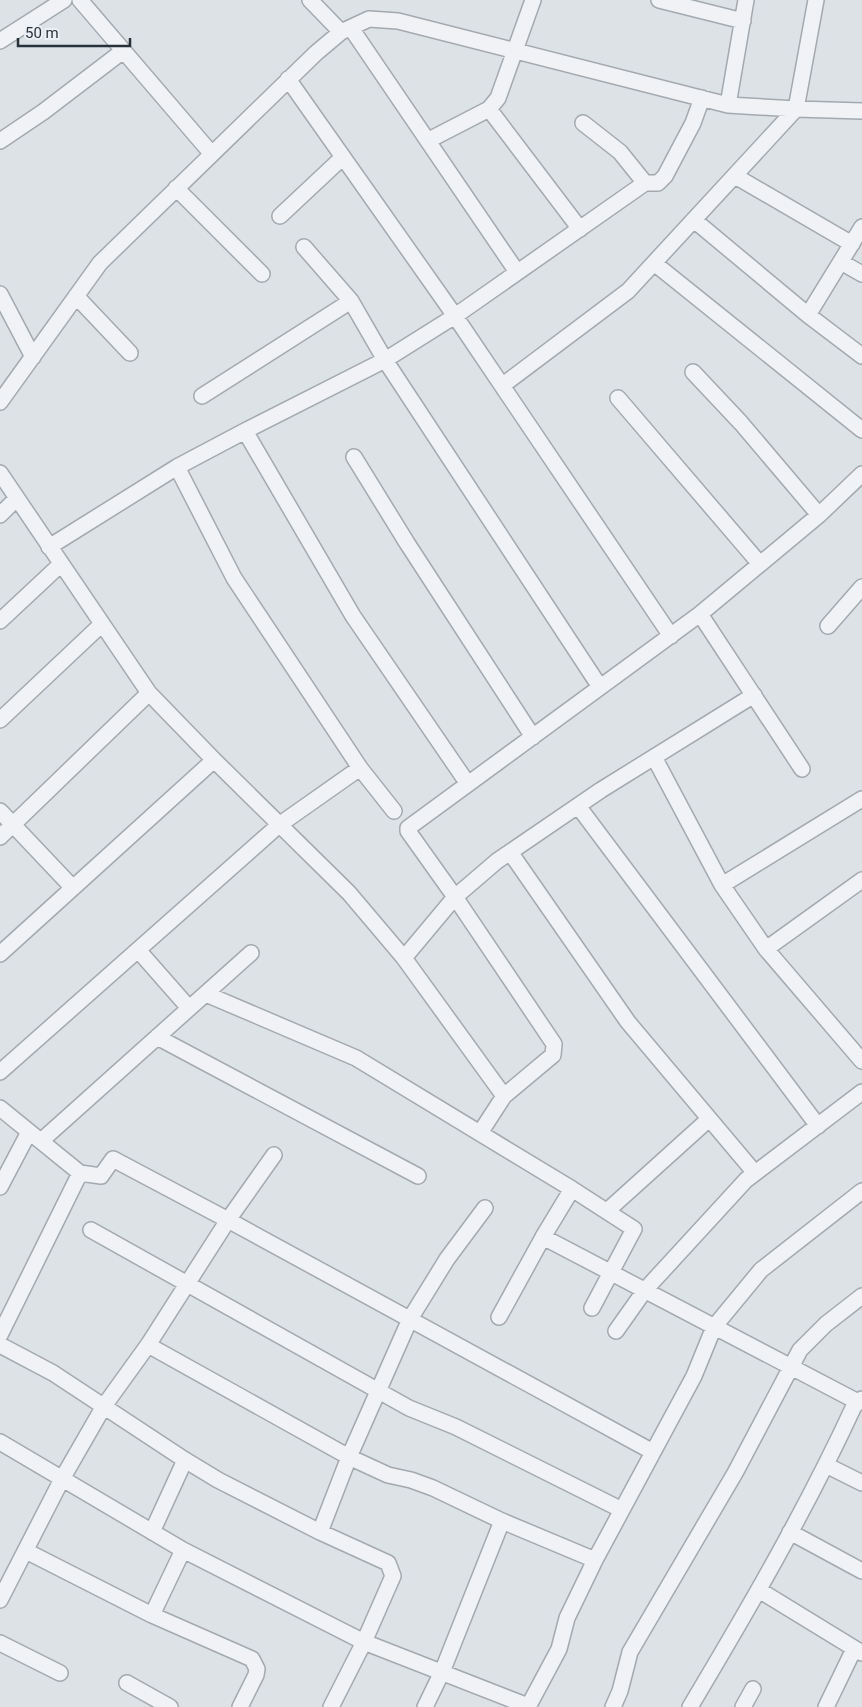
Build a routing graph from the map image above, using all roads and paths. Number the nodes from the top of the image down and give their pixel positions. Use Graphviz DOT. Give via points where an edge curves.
graph roads {
  1 [pos="64,0"];
  2 [pos="80,0"];
  3 [pos="310,0"];
  4 [pos="533,0"];
  5 [pos="659,0"];
  6 [pos="746,0"];
  7 [pos="816,0"];
  8 [pos="743,21"];
  9 [pos="346,30"];
  10 [pos="0,41"];
  11 [pos="123,50"];
  12 [pos="515,51"];
  13 [pos="288,79"];
  14 [pos="702,98"];
  15 [pos="728,105"];
  16 [pos="489,109"];
  17 [pos="796,109"];
  18 [pos="862,111"];
  19 [pos="583,123"];
  20 [pos="429,140"];
  21 [pos="0,141"];
  22 [pos="212,153"];
  23 [pos="343,157"];
  24 [pos="735,176"];
  25 [pos="645,183"];
  26 [pos="176,188"];
  27 [pos="280,216"];
  28 [pos="694,220"];
  29 [pos="862,227"];
  30 [pos="580,229"];
  31 [pos="852,244"];
  32 [pos="304,247"];
  33 [pos="840,262"];
  34 [pos="654,263"];
  35 [pos="517,272"];
  36 [pos="262,274"];
  37 [pos="862,274"];
  38 [pos="0,294"];
  39 [pos="76,296"];
  40 [pos="351,300"];
  41 [pos="808,315"];
  42 [pos="455,316"];
  43 [pos="130,353"];
  44 [pos="862,356"];
  45 [pos="33,358"];
  46 [pos="385,360"];
  47 [pos="693,372"];
  48 [pos="503,385"];
  49 [pos="202,396"];
  50 [pos="618,398"];
  51 [pos="0,402"];
  52 [pos="245,430"];
  53 [pos="862,430"];
  54 [pos="354,457"];
  55 [pos="177,467"];
  56 [pos="0,473"];
  57 [pos="862,474"];
  58 [pos="17,498"];
  59 [pos="0,515"];
  60 [pos="819,515"];
  61 [pos="49,546"];
  62 [pos="61,564"];
  63 [pos="760,564"];
  64 [pos="862,587"];
  65 [pos="700,614"];
  66 [pos="0,621"];
  67 [pos="102,624"];
  68 [pos="828,626"];
  69 [pos="671,636"];
  70 [pos="600,687"];
  71 [pos="149,693"];
  72 [pos="754,695"];
  73 [pos="0,720"];
  74 [pos="533,737"];
  75 [pos="654,757"];
  76 [pos="214,760"];
  77 [pos="360,768"];
  78 [pos="802,769"];
  79 [pos="468,784"];
  80 [pos="862,799"];
  81 [pos="578,806"];
  82 [pos="0,811"];
  83 [pos="394,811"];
  84 [pos="13,824"];
  85 [pos="280,825"];
  86 [pos="0,837"];
  87 [pos="510,852"];
  88 [pos="862,880"];
  89 [pos="722,885"];
  90 [pos="73,888"];
  91 [pos="455,896"];
  92 [pos="766,949"];
  93 [pos="138,950"];
  94 [pos="251,953"];
  95 [pos="0,954"];
  96 [pos="404,958"];
  97 [pos="206,994"];
  98 [pos="189,1008"];
  99 [pos="157,1038"];
  100 [pos="862,1060"];
  101 [pos="0,1072"];
  102 [pos="862,1092"];
  103 [pos="504,1096"];
  104 [pos="0,1108"];
  105 [pos="710,1119"];
  106 [pos="818,1126"];
  107 [pos="480,1133"];
  108 [pos="35,1136"];
  109 [pos="274,1154"];
  110 [pos="80,1173"];
  111 [pos="755,1173"];
  112 [pos="418,1176"];
  113 [pos="0,1187"];
  114 [pos="572,1189"];
  115 [pos="862,1191"];
  116 [pos="485,1208"];
  117 [pos="607,1211"];
  118 [pos="228,1220"];
  119 [pos="91,1230"];
  120 [pos="543,1237"];
  121 [pos="610,1273"];
  122 [pos="188,1284"];
  123 [pos="645,1290"];
  124 [pos="862,1296"];
  125 [pos="592,1308"];
  126 [pos="499,1317"];
  127 [pos="410,1319"];
  128 [pos="714,1327"];
  129 [pos="616,1331"];
  130 [pos="0,1335"];
  131 [pos="0,1345"];
  132 [pos="148,1345"];
  133 [pos="790,1366"];
  134 [pos="378,1391"];
  135 [pos="860,1401"];
  136 [pos="104,1406"];
  137 [pos="0,1442"];
  138 [pos="653,1452"];
  139 [pos="349,1457"];
  140 [pos="185,1460"];
  141 [pos="826,1465"];
  142 [pos="62,1478"];
  143 [pos="862,1483"];
  144 [pos="622,1510"];
  145 [pos="502,1521"];
  146 [pos="152,1532"];
  147 [pos="320,1532"];
  148 [pos="790,1532"];
  149 [pos="184,1550"];
  150 [pos="26,1551"];
  151 [pos="595,1560"];
  152 [pos="862,1571"];
  153 [pos="759,1590"];
  154 [pos="0,1600"];
  155 [pos="152,1615"];
  156 [pos="364,1642"];
  157 [pos="0,1643"];
  158 [pos="858,1651"];
  159 [pos="442,1672"];
  160 [pos="60,1673"];
  161 [pos="127,1683"];
  162 [pos="753,1689"];
  163 [pos="170,1707"];
  164 [pos="240,1707"];
  165 [pos="331,1707"];
  166 [pos="425,1707"];
  167 [pos="528,1707"];
  168 [pos="613,1707"];
  169 [pos="690,1707"];
  170 [pos="743,1707"];
  171 [pos="826,1707"];
  1 -- 10 [label="street"];
  2 -- 11 [label="street"];
  3 -- 9 [label="street"];
  4 -- 12 [label="street"];
  5 -- 8 [label="street"];
  6 -- 8 [label="street"];
  7 -- 17 [label="street"];
  8 -- 15 [label="street"];
  9 -- 12 [label="street" via="369,19 398,21"];
  9 -- 13 [label="street"];
  9 -- 20 [label="street"];
  11 -- 21 [label="street" via="44,112"];
  11 -- 22 [label="street"];
  12 -- 14 [label="street"];
  12 -- 16 [label="street" via="498,98"];
  13 -- 22 [label="street"];
  13 -- 23 [label="street"];
  14 -- 15 [label="street"];
  14 -- 25 [label="street" via="693,123 665,176 658,183"];
  15 -- 17 [label="street"];
  16 -- 20 [label="street"];
  16 -- 30 [label="street"];
  17 -- 18 [label="street"];
  17 -- 24 [label="street"];
  19 -- 25 [label="street" via="620,152"];
  20 -- 35 [label="street"];
  22 -- 26 [label="street"];
  23 -- 27 [label="street"];
  23 -- 42 [label="street"];
  24 -- 28 [label="street"];
  24 -- 31 [label="street"];
  25 -- 30 [label="street"];
  26 -- 36 [label="street"];
  26 -- 39 [label="street" via="100,263"];
  28 -- 34 [label="street"];
  28 -- 41 [label="street"];
  29 -- 31 [label="street"];
  30 -- 35 [label="street"];
  31 -- 33 [label="street"];
  32 -- 40 [label="street"];
  33 -- 37 [label="street"];
  33 -- 41 [label="street"];
  34 -- 48 [label="street" via="628,291"];
  34 -- 53 [label="street"];
  35 -- 42 [label="street"];
  38 -- 45 [label="street"];
  39 -- 43 [label="street"];
  39 -- 45 [label="street"];
  40 -- 46 [label="street"];
  40 -- 49 [label="street"];
  41 -- 44 [label="street"];
  42 -- 46 [label="street"];
  42 -- 48 [label="street"];
  45 -- 51 [label="street"];
  46 -- 52 [label="street"];
  46 -- 70 [label="street"];
  47 -- 60 [label="street"];
  48 -- 69 [label="street"];
  50 -- 63 [label="street"];
  52 -- 55 [label="street"];
  52 -- 79 [label="street" via="353,616"];
  54 -- 74 [label="street"];
  55 -- 61 [label="street"];
  55 -- 77 [label="street" via="234,578"];
  56 -- 58 [label="street"];
  57 -- 60 [label="street"];
  58 -- 59 [label="street"];
  58 -- 61 [label="street"];
  60 -- 63 [label="street"];
  61 -- 62 [label="street"];
  62 -- 66 [label="street"];
  62 -- 67 [label="street"];
  63 -- 65 [label="street"];
  64 -- 68 [label="street"];
  65 -- 69 [label="street"];
  65 -- 72 [label="street"];
  67 -- 71 [label="street"];
  67 -- 73 [label="street"];
  69 -- 70 [label="street"];
  70 -- 74 [label="street"];
  71 -- 76 [label="street"];
  71 -- 84 [label="street"];
  72 -- 75 [label="street"];
  72 -- 78 [label="street"];
  74 -- 79 [label="street"];
  75 -- 81 [label="street"];
  75 -- 89 [label="street"];
  76 -- 85 [label="street"];
  76 -- 90 [label="street"];
  77 -- 83 [label="street"];
  77 -- 85 [label="street"];
  79 -- 91 [label="street" via="408,828"];
  80 -- 89 [label="street"];
  81 -- 87 [label="street"];
  81 -- 106 [label="street"];
  82 -- 84 [label="street"];
  84 -- 86 [label="street"];
  84 -- 90 [label="street"];
  85 -- 93 [label="street"];
  85 -- 96 [label="street" via="349,893"];
  87 -- 91 [label="street"];
  87 -- 105 [label="street" via="628,1022"];
  88 -- 92 [label="street"];
  89 -- 92 [label="street"];
  90 -- 95 [label="street"];
  91 -- 96 [label="street"];
  91 -- 103 [label="street" via="554,1044 552,1055"];
  92 -- 100 [label="street"];
  93 -- 98 [label="street"];
  93 -- 101 [label="street"];
  94 -- 97 [label="street"];
  96 -- 103 [label="street"];
  97 -- 98 [label="street"];
  97 -- 107 [label="street" via="356,1058"];
  98 -- 99 [label="street"];
  99 -- 108 [label="street"];
  99 -- 112 [label="street"];
  102 -- 106 [label="street"];
  103 -- 107 [label="street"];
  104 -- 108 [label="street"];
  105 -- 111 [label="street"];
  105 -- 117 [label="street"];
  106 -- 111 [label="street"];
  107 -- 114 [label="street"];
  108 -- 110 [label="street"];
  108 -- 113 [label="street"];
  109 -- 118 [label="street"];
  110 -- 118 [label="street" via="101,1176 113,1159"];
  110 -- 130 [label="street"];
  111 -- 123 [label="street"];
  114 -- 117 [label="street"];
  114 -- 120 [label="street"];
  115 -- 128 [label="street" via="761,1270"];
  116 -- 127 [label="street" via="447,1259"];
  117 -- 121 [label="street" via="634,1229"];
  118 -- 122 [label="street"];
  118 -- 127 [label="street"];
  119 -- 122 [label="street"];
  120 -- 121 [label="street"];
  120 -- 126 [label="street"];
  121 -- 123 [label="street"];
  121 -- 125 [label="street"];
  122 -- 132 [label="street"];
  122 -- 134 [label="street"];
  123 -- 128 [label="street"];
  123 -- 129 [label="street"];
  124 -- 133 [label="street" via="826,1324 800,1350"];
  127 -- 134 [label="street"];
  127 -- 138 [label="street"];
  128 -- 133 [label="street"];
  128 -- 138 [label="street" via="694,1376"];
  131 -- 136 [label="street"];
  132 -- 136 [label="street"];
  132 -- 139 [label="street"];
  133 -- 135 [label="street"];
  133 -- 168 [label="street" via="734,1473 630,1652"];
  134 -- 139 [label="street"];
  134 -- 144 [label="street"];
  135 -- 141 [label="street" via="854,1406"];
  136 -- 140 [label="street"];
  136 -- 142 [label="street"];
  137 -- 142 [label="street"];
  138 -- 144 [label="street"];
  139 -- 145 [label="street" via="388,1475 433,1488"];
  139 -- 147 [label="street"];
  140 -- 146 [label="street"];
  140 -- 147 [label="street"];
  141 -- 143 [label="street"];
  141 -- 148 [label="street"];
  142 -- 146 [label="street"];
  142 -- 150 [label="street"];
  144 -- 151 [label="street"];
  145 -- 151 [label="street"];
  145 -- 159 [label="street"];
  146 -- 149 [label="street"];
  147 -- 156 [label="street" via="388,1564 393,1576"];
  148 -- 152 [label="street"];
  148 -- 153 [label="street"];
  149 -- 155 [label="street"];
  149 -- 156 [label="street"];
  150 -- 154 [label="street"];
  150 -- 155 [label="street"];
  151 -- 167 [label="street" via="567,1618 559,1649"];
  153 -- 158 [label="street"];
  153 -- 169 [label="street"];
  155 -- 164 [label="street" via="252,1659 256,1675"];
  156 -- 159 [label="street"];
  156 -- 165 [label="street"];
  157 -- 160 [label="street"];
  158 -- 171 [label="street"];
  159 -- 166 [label="street"];
  159 -- 167 [label="street"];
  161 -- 163 [label="street"];
  162 -- 170 [label="street"];
}
